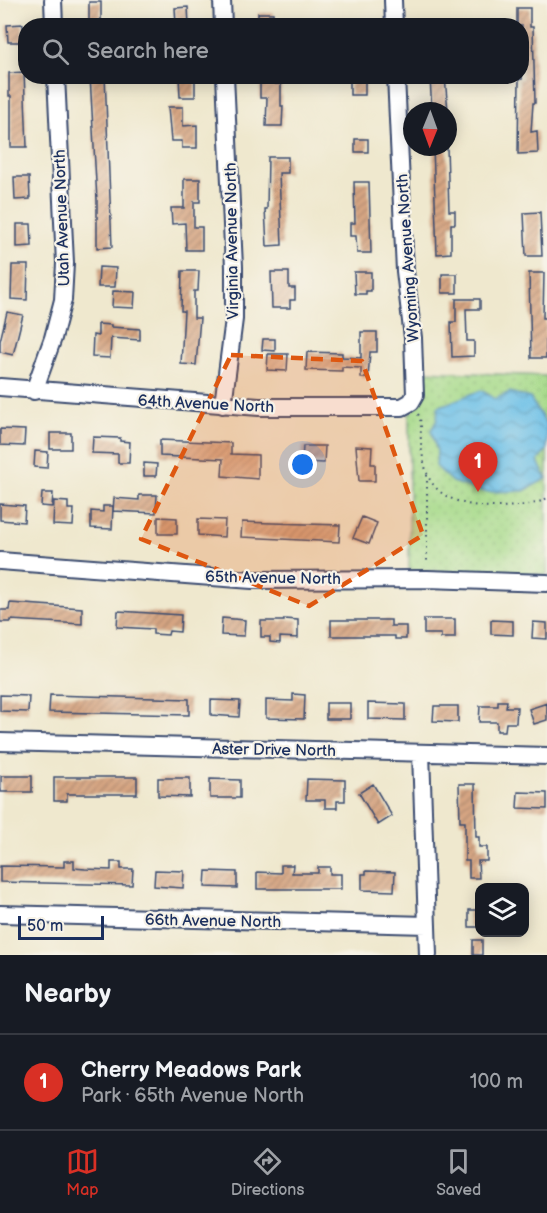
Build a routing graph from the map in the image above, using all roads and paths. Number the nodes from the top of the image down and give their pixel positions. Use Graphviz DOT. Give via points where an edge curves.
graph roads {
  1 [pos="53,0"];
  2 [pos="222,0"];
  3 [pos="393,0"];
  4 [pos="54,18"];
  5 [pos="223,18"];
  6 [pos="394,18"];
  7 [pos="56,84"];
  8 [pos="225,84"];
  9 [pos="396,84"];
  10 [pos="0,387"];
  11 [pos="34,391"];
  12 [pos="411,402"];
  13 [pos="223,405"];
  14 [pos="427,472"];
  15 [pos="547,498"];
  16 [pos="0,561"];
  17 [pos="428,579"];
  18 [pos="547,583"];
  19 [pos="0,742"];
  20 [pos="421,753"];
  21 [pos="547,756"];
  22 [pos="0,914"];
  23 [pos="427,925"];
  24 [pos="428,955"];
  1 -- 4 [label="street"];
  2 -- 5 [label="street"];
  3 -- 6 [label="street"];
  7 -- 11 [label="street, Utah Avenue North" via="64,291"];
  8 -- 13 [label="street, Virginia Avenue North" via="234,319"];
  9 -- 12 [label="street, Wyoming Avenue North" via="405,271 413,338 415,395"];
  10 -- 11 [label="street, 64th Avenue North"];
  11 -- 13 [label="street, 64th Avenue North"];
  12 -- 13 [label="street, 64th Avenue North" via="402,407"];
  12 -- 14 [label="path" via="422,421 420,442"];
  14 -- 15 [label="path" via="443,494 479,507 526,505"];
  14 -- 17 [label="path"];
  16 -- 17 [label="street, 65th Avenue North" via="252,579"];
  17 -- 18 [label="street, 65th Avenue North"];
  19 -- 20 [label="street, Aster Drive North"];
  20 -- 21 [label="street, Aster Drive North"];
  20 -- 23 [label="street"];
  22 -- 23 [label="street, 66th Avenue North"];
  23 -- 24 [label="street"];
}
